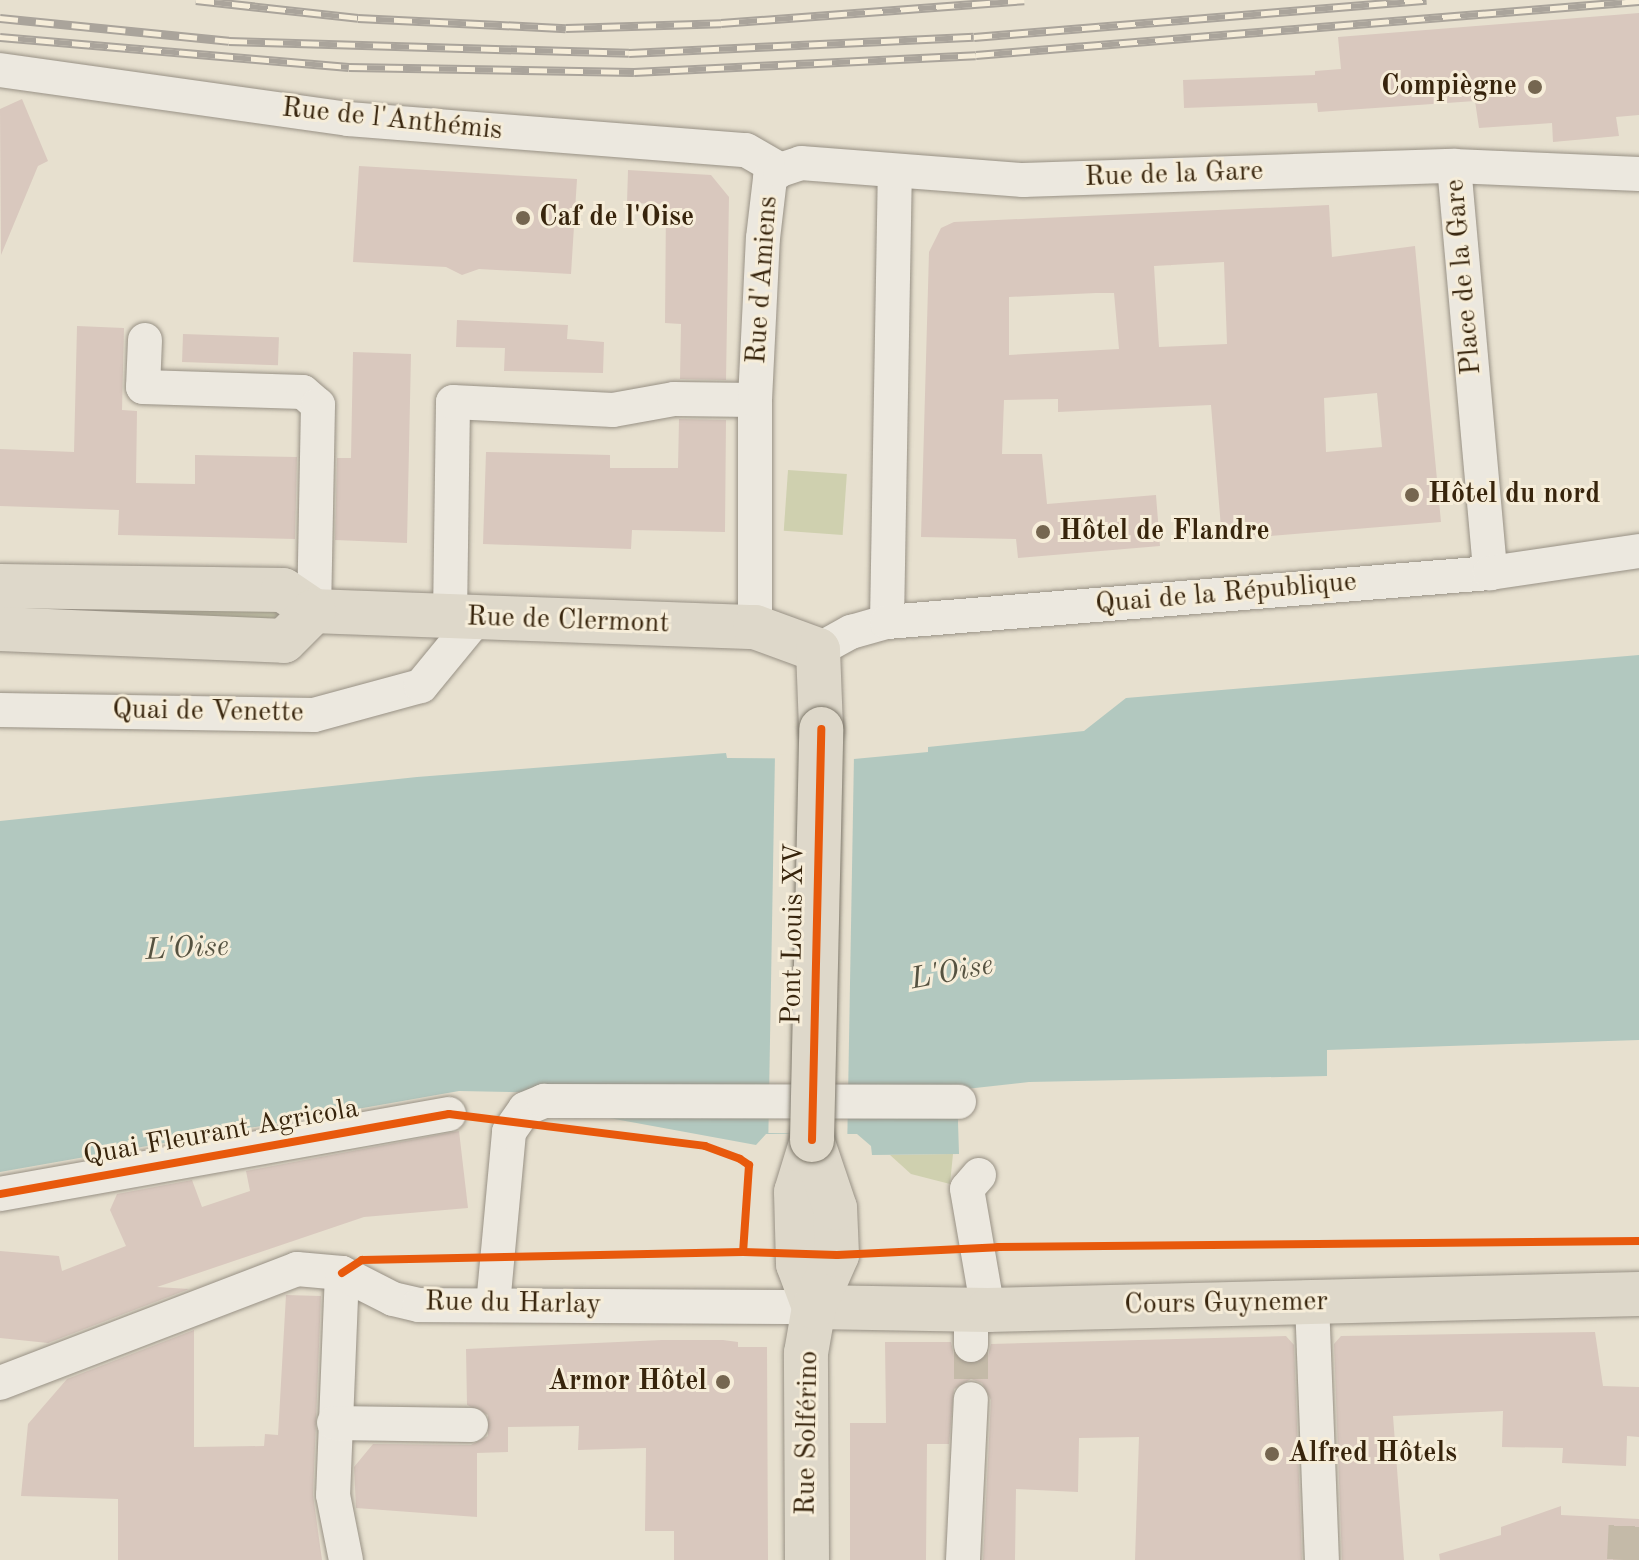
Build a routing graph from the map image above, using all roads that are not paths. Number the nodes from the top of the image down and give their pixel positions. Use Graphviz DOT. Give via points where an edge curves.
graph roads {
  1 [pos="0,70"];
  2 [pos="1454,166"];
  3 [pos="780,170"];
  4 [pos="895,171"];
  5 [pos="1639,174"];
  6 [pos="145,340"];
  7 [pos="755,400"];
  8 [pos="1639,551"];
  9 [pos="1490,573"];
  10 [pos="0,586"];
  11 [pos="314,611"];
  12 [pos="463,618"];
  13 [pos="887,622"];
  14 [pos="755,627"];
  15 [pos="0,629"];
  16 [pos="818,650"];
  17 [pos="0,710"];
  18 [pos="959,1102"];
  19 [pos="449,1114"];
  20 [pos="979,1175"];
  21 [pos="0,1194"];
  22 [pos="342,1273"];
  23 [pos="1639,1294"];
  24 [pos="1312,1302"];
  25 [pos="493,1305"];
  26 [pos="814,1307"];
  27 [pos="977,1321"];
  28 [pos="0,1383"];
  29 [pos="971,1399"];
  30 [pos="334,1423"];
  31 [pos="471,1425"];
  32 [pos="346,1560"];
  33 [pos="807,1560"];
  34 [pos="963,1560"];
  35 [pos="1322,1560"];
  1 -- 3 [label="street, Rue de l'Anthémis" via="348,119 746,150"];
  2 -- 4 [label="street, Rue de la Gare" via="1023,180"];
  2 -- 5 [label="street, Place de la Gare"];
  2 -- 9 [label="street, Place de la Gare"];
  3 -- 4 [label="street, Rue d'Amiens" via="801,163"];
  3 -- 7 [label="street, Rue d'Amiens" via="770,178 766,197"];
  4 -- 13 [label="street"];
  6 -- 11 [label="street" via="143,387 303,392 318,405"];
  7 -- 12 [label="street" via="674,399 613,410 453,402"];
  7 -- 14 [label="street, Rue d'Amiens"];
  8 -- 9 [label="street, Quai de la République"];
  9 -- 13 [label="street, Quai de la République"];
  10 -- 11 [label="main road, Rue de Clermont" via="283,590"];
  11 -- 12 [label="main road, Rue de Clermont"];
  11 -- 15 [label="main road" via="284,641"];
  12 -- 14 [label="main road, Rue de Clermont"];
  12 -- 17 [label="street, Quai de Venette" via="421,686 314,715"];
  13 -- 16 [label="street, Quai de la République" via="851,632"];
  14 -- 16 [label="main road, Rue de Clermont"];
  16 -- 26 [label="main road, Pont Louis XV, bridge" via="812,1140 796,1192 798,1264"];
  18 -- 25 [label="street" via="544,1101 525,1109 509,1132"];
  19 -- 21 [label="street, Quai Fleurant Agricola"];
  20 -- 27 [label="street" via="967,1189"];
  22 -- 25 [label="street, Rue du Harlay" via="393,1299 419,1305"];
  22 -- 28 [label="street, Rue du Harlay" via="297,1269"];
  22 -- 30 [label="street"];
  23 -- 24 [label="main road, Cours Guynemer"];
  24 -- 27 [label="main road, Cours Guynemer"];
  24 -- 35 [label="street"];
  25 -- 26 [label="street, Rue du Harlay"];
  26 -- 27 [label="main road, Cours Guynemer"];
  26 -- 33 [label="main road, Rue Solférino" via="806,1353"];
  29 -- 34 [label="street"];
  30 -- 31 [label="street"];
  30 -- 32 [label="street" via="333,1495"];
}
